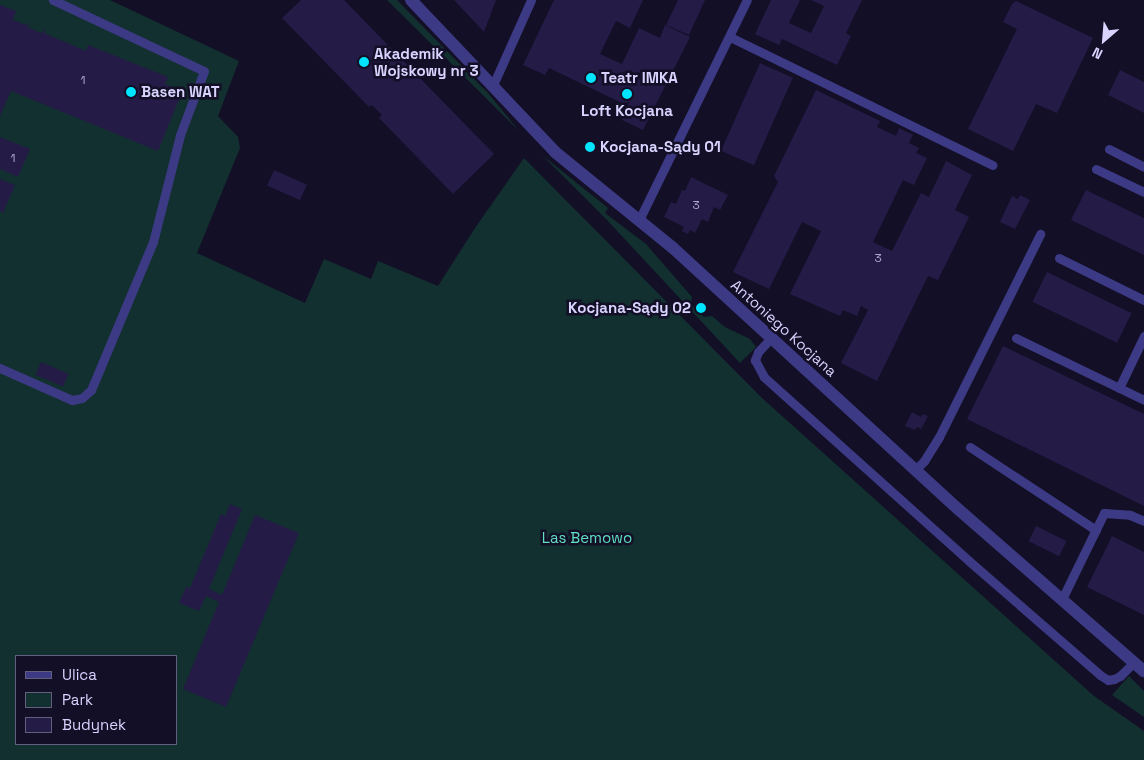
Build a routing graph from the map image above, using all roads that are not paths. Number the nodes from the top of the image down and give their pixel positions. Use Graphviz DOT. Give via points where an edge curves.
graph roads {
  1 [pos="53,0"];
  2 [pos="411,0"];
  3 [pos="531,0"];
  4 [pos="747,0"];
  5 [pos="730,37"];
  6 [pos="493,85"];
  7 [pos="1109,149"];
  8 [pos="992,164"];
  9 [pos="1144,168"];
  10 [pos="1096,170"];
  11 [pos="1144,192"];
  12 [pos="639,220"];
  13 [pos="1040,234"];
  14 [pos="1059,258"];
  15 [pos="1144,300"];
  16 [pos="1144,336"];
  17 [pos="771,338"];
  18 [pos="1016,338"];
  19 [pos="0,368"];
  20 [pos="1119,388"];
  21 [pos="1144,400"];
  22 [pos="970,447"];
  23 [pos="915,470"];
  24 [pos="1144,521"];
  25 [pos="1096,530"];
  26 [pos="1062,599"];
  27 [pos="1134,662"];
  28 [pos="1144,671"];
  1 -- 19 [label="lane" via="204,70 180,134 152,242 91,390 82,398 72,400"];
  2 -- 6 [label="street, Antoniego Kocjana"];
  3 -- 6 [label="lane"];
  4 -- 5 [label="lane"];
  5 -- 8 [label="lane"];
  5 -- 12 [label="lane"];
  6 -- 12 [label="street, Antoniego Kocjana" via="555,152"];
  7 -- 9 [label="lane"];
  10 -- 11 [label="lane"];
  12 -- 17 [label="street, Antoniego Kocjana"];
  13 -- 23 [label="lane" via="939,437"];
  14 -- 15 [label="lane"];
  16 -- 20 [label="lane"];
  17 -- 23 [label="street, Antoniego Kocjana"];
  17 -- 27 [label="lane" via="755,360 764,377 969,561 1108,680 1120,676"];
  18 -- 20 [label="lane"];
  20 -- 21 [label="lane"];
  22 -- 25 [label="lane"];
  23 -- 26 [label="street, Antoniego Kocjana"];
  24 -- 25 [label="lane" via="1130,515 1104,513"];
  25 -- 26 [label="lane"];
  26 -- 27 [label="street, Antoniego Kocjana"];
  27 -- 28 [label="street, Antoniego Kocjana"];
}
